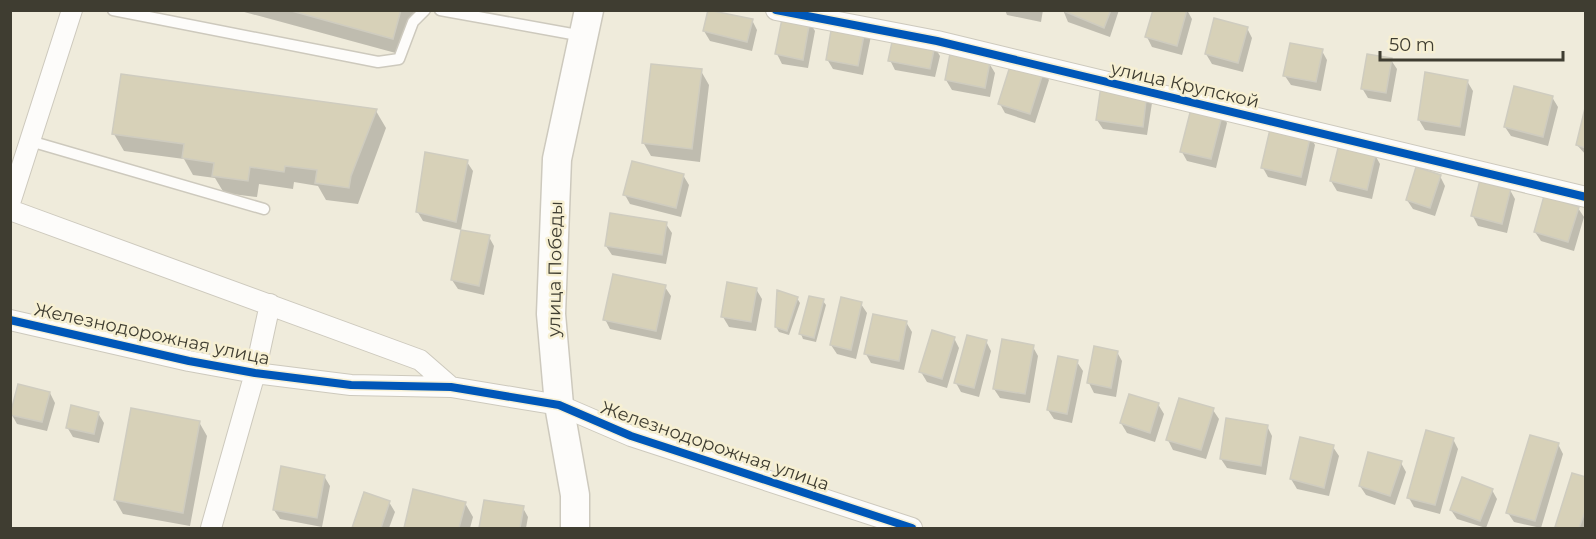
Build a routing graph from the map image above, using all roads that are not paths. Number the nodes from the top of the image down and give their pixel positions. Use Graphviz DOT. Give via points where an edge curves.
graph roads {
  1 [pos="72,10"];
  2 [pos="114,10"];
  3 [pos="425,10"];
  4 [pos="440,10"];
  5 [pos="776,10"];
  6 [pos="586,23"];
  7 [pos="30,141"];
  8 [pos="1586,197"];
  9 [pos="10,203"];
  10 [pos="264,209"];
  11 [pos="10,210"];
  12 [pos="270,304"];
  13 [pos="10,320"];
  14 [pos="255,373"];
  15 [pos="451,387"];
  16 [pos="559,405"];
  17 [pos="211,528"];
  18 [pos="575,528"];
  19 [pos="912,528"];
  1 -- 7 [label="street"];
  2 -- 3 [label="lane" via="378,62 399,58 413,22"];
  4 -- 6 [label="lane"];
  5 -- 8 [label="street, улица Крупской" via="938,42"];
  6 -- 16 [label="street, улица Победы" via="557,159 551,314"];
  7 -- 9 [label="street"];
  7 -- 10 [label="lane"];
  11 -- 12 [label="street"];
  12 -- 14 [label="street"];
  12 -- 15 [label="street" via="420,360"];
  13 -- 14 [label="street, Железнодорожная улица"];
  14 -- 15 [label="street, Железнодорожная улица" via="351,385"];
  14 -- 17 [label="street"];
  15 -- 16 [label="street, Железнодорожная улица"];
  16 -- 18 [label="street, улица Победы" via="575,495"];
  16 -- 19 [label="street, Железнодорожная улица" via="631,436"];
}
